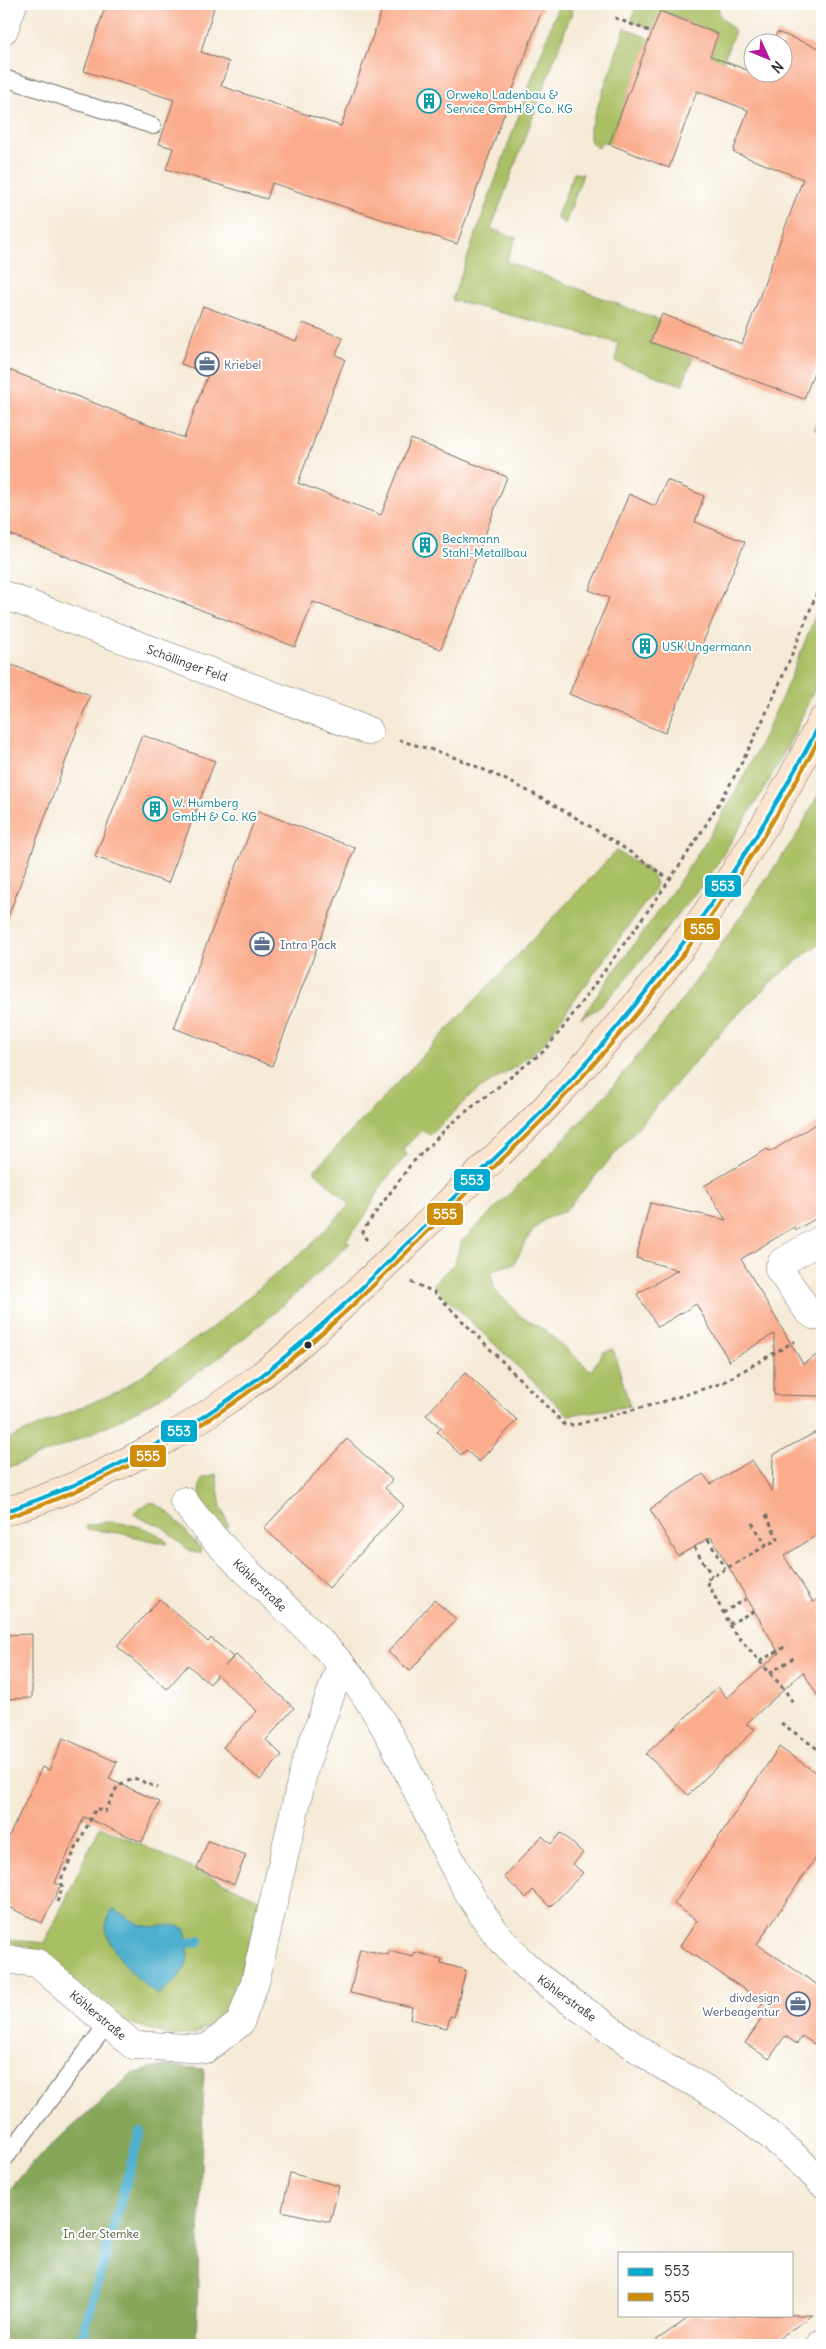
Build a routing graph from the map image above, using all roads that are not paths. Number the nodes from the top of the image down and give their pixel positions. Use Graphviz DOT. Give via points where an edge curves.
graph roads {
  1 [pos="13,4"];
  2 [pos="4,30"];
  3 [pos="4,78"];
  4 [pos="153,126"];
  5 [pos="4,595"];
  6 [pos="822,720"];
  7 [pos="369,731"];
  8 [pos="822,1239"];
  9 [pos="819,1316"];
  10 [pos="184,1501"];
  11 [pos="4,1512"];
  12 [pos="341,1665"];
  13 [pos="4,1959"];
  14 [pos="108,2023"];
  15 [pos="4,2160"];
  16 [pos="822,2183"];
  1 -- 2 [label="street"];
  3 -- 4 [label="lane"];
  5 -- 7 [label="street, Schöllinger Feld"];
  6 -- 11 [label="main road" via="755,844 659,978 544,1108 388,1262 302,1342 198,1420 94,1478"];
  8 -- 9 [label="street" via="782,1262 779,1269 808,1311"];
  10 -- 12 [label="street, Köhlerstraße" via="225,1551"];
  12 -- 14 [label="street, Köhlerstraße" via="305,1765 256,1982 240,2023 206,2049 133,2044"];
  12 -- 16 [label="street, Köhlerstraße" via="371,1704 470,1893 518,1958 545,1984 576,2006 754,2123"];
  13 -- 14 [label="street, Köhlerstraße" via="37,1963"];
  14 -- 15 [label="lane"];
}
